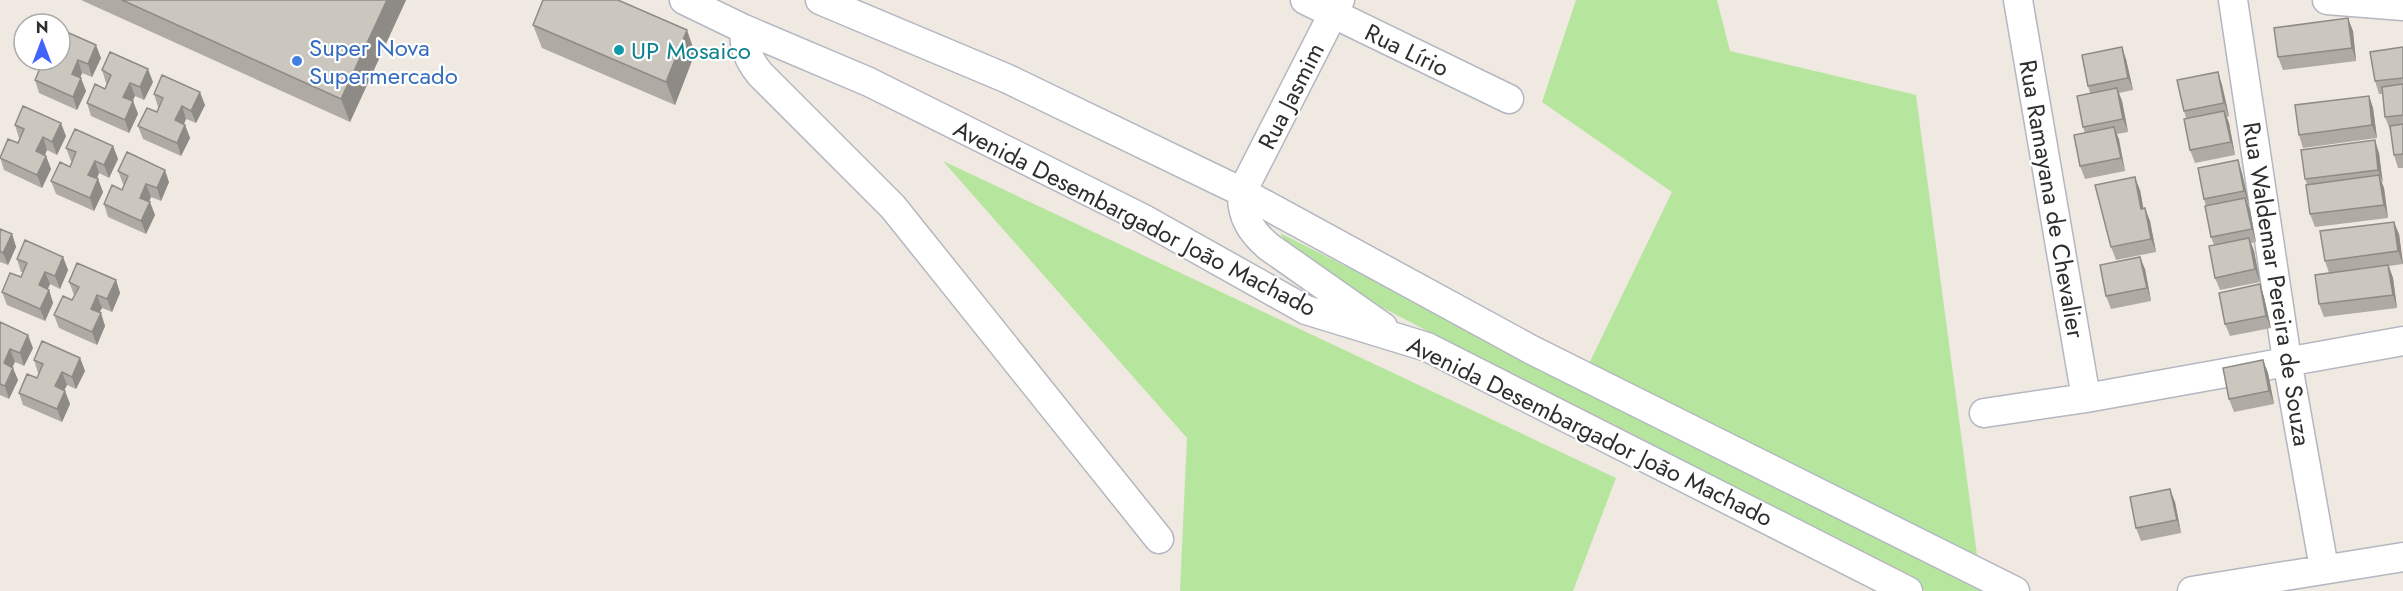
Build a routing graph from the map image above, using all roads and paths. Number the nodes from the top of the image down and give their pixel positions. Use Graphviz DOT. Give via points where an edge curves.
graph roads {
  1 [pos="684,0"];
  2 [pos="820,0"];
  3 [pos="1305,0"];
  4 [pos="2018,0"];
  5 [pos="2233,0"];
  6 [pos="2327,0"];
  7 [pos="2403,6"];
  8 [pos="1336,7"];
  9 [pos="744,29"];
  10 [pos="1509,99"];
  11 [pos="1242,192"];
  12 [pos="1394,335"];
  13 [pos="2403,341"];
  14 [pos="2287,360"];
  15 [pos="2086,398"];
  16 [pos="1984,413"];
  17 [pos="1159,539"];
  18 [pos="2403,557"];
  19 [pos="2324,568"];
  20 [pos="1908,591"];
  21 [pos="2015,591"];
  22 [pos="2192,591"];
  1 -- 9 [label="street, Avenida Desembargador João Machado"];
  2 -- 11 [label="street, Avenida Desembargador João Machado" via="1008,79"];
  3 -- 8 [label="street, Rua Lírio"];
  4 -- 15 [label="street, Rua Ramayana de Chevalier"];
  5 -- 14 [label="street, Rua Waldemar Pereira de Souza"];
  6 -- 7 [label="street"];
  8 -- 10 [label="street, Rua Lírio"];
  8 -- 11 [label="street, Rua Jasmim"];
  9 -- 12 [label="street, Avenida Desembargador João Machado" via="869,81 1142,218 1306,310"];
  9 -- 17 [label="street" via="748,58 760,74 893,207"];
  11 -- 12 [label="street" via="1241,210 1258,238"];
  11 -- 21 [label="street, Avenida Desembargador João Machado" via="1530,349"];
  12 -- 20 [label="street, Avenida Desembargador João Machado" via="1438,352"];
  13 -- 14 [label="street"];
  14 -- 15 [label="street"];
  14 -- 19 [label="street, Rua Waldemar Pereira de Souza"];
  15 -- 16 [label="street"];
  18 -- 19 [label="street"];
  19 -- 22 [label="street"];
}
